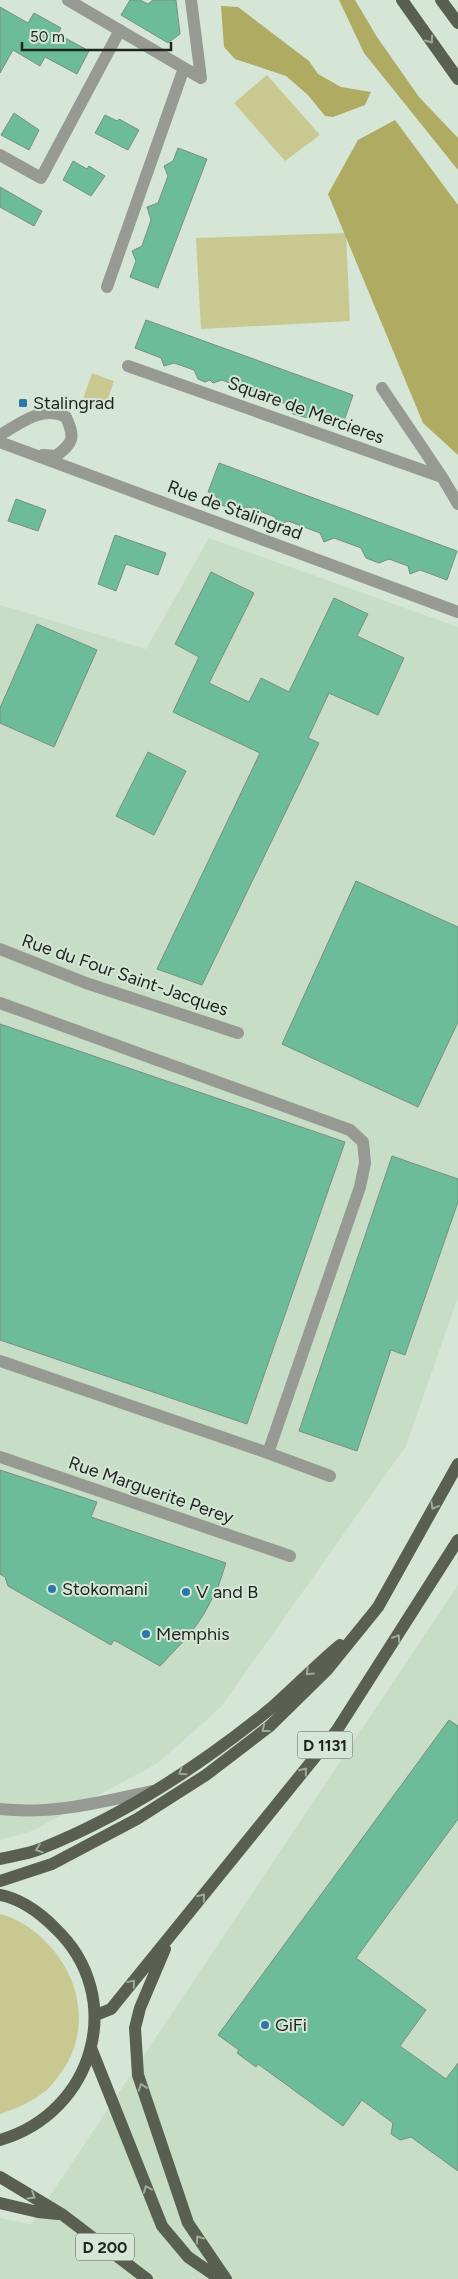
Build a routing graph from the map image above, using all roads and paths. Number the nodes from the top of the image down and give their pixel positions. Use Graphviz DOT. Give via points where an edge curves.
graph roads {
  1 [pos="68,0"];
  2 [pos="191,0"];
  3 [pos="402,0"];
  4 [pos="441,0"];
  5 [pos="458,23"];
  6 [pos="120,30"];
  7 [pos="184,68"];
  8 [pos="458,79"];
  9 [pos="0,155"];
  10 [pos="107,287"];
  11 [pos="128,366"];
  12 [pos="382,388"];
  13 [pos="0,435"];
  14 [pos="0,442"];
  15 [pos="33,454"];
  16 [pos="442,477"];
  17 [pos="458,504"];
  18 [pos="458,612"];
  19 [pos="0,949"];
  20 [pos="0,1003"];
  21 [pos="238,1033"];
  22 [pos="0,1361"];
  23 [pos="268,1453"];
  24 [pos="0,1457"];
  25 [pos="458,1464"];
  26 [pos="330,1476"];
  27 [pos="458,1540"];
  28 [pos="290,1556"];
  29 [pos="360,1630"];
  30 [pos="154,1791"];
  31 [pos="0,1809"];
  32 [pos="0,1859"];
  33 [pos="0,1881"];
  34 [pos="0,1896"];
  35 [pos="171,1935"];
  36 [pos="96,2015"];
  37 [pos="91,2048"];
  38 [pos="0,2140"];
  39 [pos="0,2176"];
  40 [pos="0,2203"];
  41 [pos="63,2215"];
  42 [pos="147,2279"];
  43 [pos="220,2279"];
  44 [pos="226,2279"];
  1 -- 6 [label="street"];
  2 -- 7 [label="street" via="201,78"];
  3 -- 8 [label="main road, one-way"];
  4 -- 5 [label="main road"];
  6 -- 7 [label="street"];
  6 -- 9 [label="street" via="41,178"];
  7 -- 10 [label="street"];
  11 -- 16 [label="street, Square de Mercieres"];
  12 -- 16 [label="street"];
  13 -- 15 [label="street" via="39,413 56,412 66,417 73,433 69,446 56,456"];
  14 -- 15 [label="street, Rue de Stalingrad"];
  15 -- 18 [label="street, Rue de Stalingrad"];
  16 -- 17 [label="street"];
  19 -- 21 [label="street, Rue du Four Saint-Jacques" via="86,983"];
  20 -- 23 [label="street" via="350,1130 363,1142 365,1163 360,1187"];
  22 -- 23 [label="street"];
  23 -- 26 [label="street"];
  24 -- 28 [label="street, Rue Marguerite Perey"];
  25 -- 29 [label="main road, D 1131, one-way" via="378,1608"];
  35 -- 27 [label="main road, D 1131, one-way" via="337,1730"];
  29 -- 30 [label="main road, one-way" via="317,1664 272,1707"];
  29 -- 33 [label="main road, D 1131, one-way" via="327,1670 270,1726 206,1775 137,1819 52,1864"];
  30 -- 31 [label="street" via="48,1810"];
  30 -- 32 [label="main road, one-way" via="39,1850"];
  34 -- 36 [label="main road" via="41,1914 68,1940 86,1972"];
  36 -- 35 [label="main road, D 1131, one-way" via="111,2009"];
  44 -- 35 [label="main road, one-way" via="188,2223 138,2075 134,2028"];
  36 -- 37 [label="main road"];
  37 -- 38 [label="main road" via="77,2084 52,2113 20,2134"];
  43 -- 37 [label="main road, one-way" via="188,2257 162,2226"];
  39 -- 41 [label="main road, D 200, one-way"];
  40 -- 41 [label="main road"];
  41 -- 42 [label="main road, D 200"];
}
